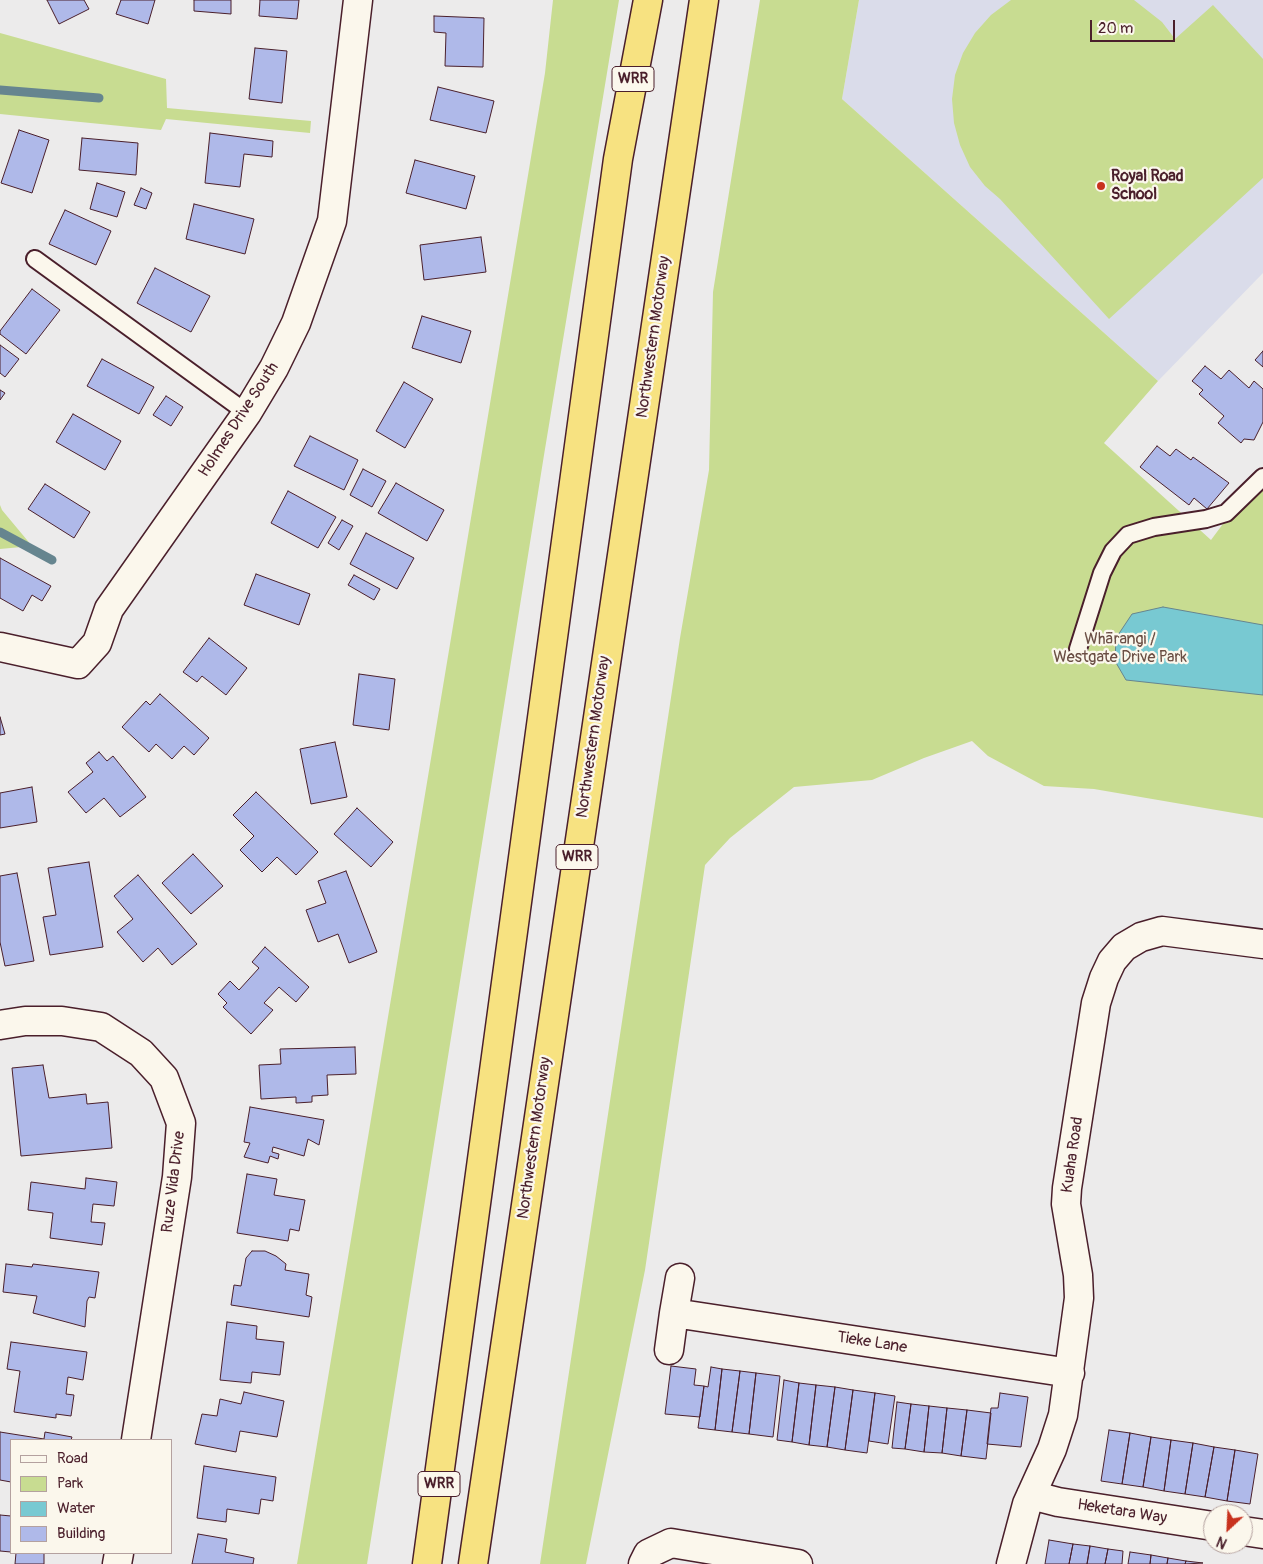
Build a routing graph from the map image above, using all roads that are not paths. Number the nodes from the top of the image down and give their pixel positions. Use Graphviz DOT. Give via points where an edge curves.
graph roads {
  1 [pos="358,0"];
  2 [pos="648,0"];
  3 [pos="704,0"];
  4 [pos="35,259"];
  5 [pos="247,413"];
  6 [pos="1263,477"];
  7 [pos="0,647"];
  8 [pos="1078,649"];
  9 [pos="1263,944"];
  10 [pos="0,1025"];
  11 [pos="680,1278"];
  12 [pos="674,1313"];
  13 [pos="669,1350"];
  14 [pos="1070,1373"];
  15 [pos="136,1439"];
  16 [pos="1030,1495"];
  17 [pos="1203,1524"];
  18 [pos="427,1564"];
  19 [pos="473,1564"];
  20 [pos="643,1564"];
  21 [pos="798,1564"];
  22 [pos="1011,1564"];
  1 -- 5 [label="street, Holmes Drive South" via="332,221 296,323"];
  2 -- 18 [label="highway, WRR" via="618,158"];
  3 -- 19 [label="highway, Northwestern Motorway / WRR"];
  4 -- 5 [label="lane"];
  5 -- 7 [label="street, Holmes Drive South" via="109,609 97,643 78,664"];
  6 -- 8 [label="lane" via="1226,513 1128,535 1113,551 1102,573"];
  9 -- 14 [label="street, Kuaha Road" via="1162,931 1141,937 1124,947 1104,978 1096,1003 1067,1188 1066,1204 1079,1298"];
  10 -- 15 [label="street, Ruze Vida Drive" via="25,1020 101,1027 141,1053 164,1078 181,1123 177,1177"];
  11 -- 12 [label="street"];
  12 -- 13 [label="street"];
  12 -- 14 [label="street, Tieke Lane"];
  14 -- 16 [label="street, Kuaha Road" via="1060,1428"];
  16 -- 17 [label="street, Heketara Way"];
  16 -- 22 [label="street, Kuaha Road"];
  20 -- 21 [label="street" via="648,1554 671,1543"];
}
